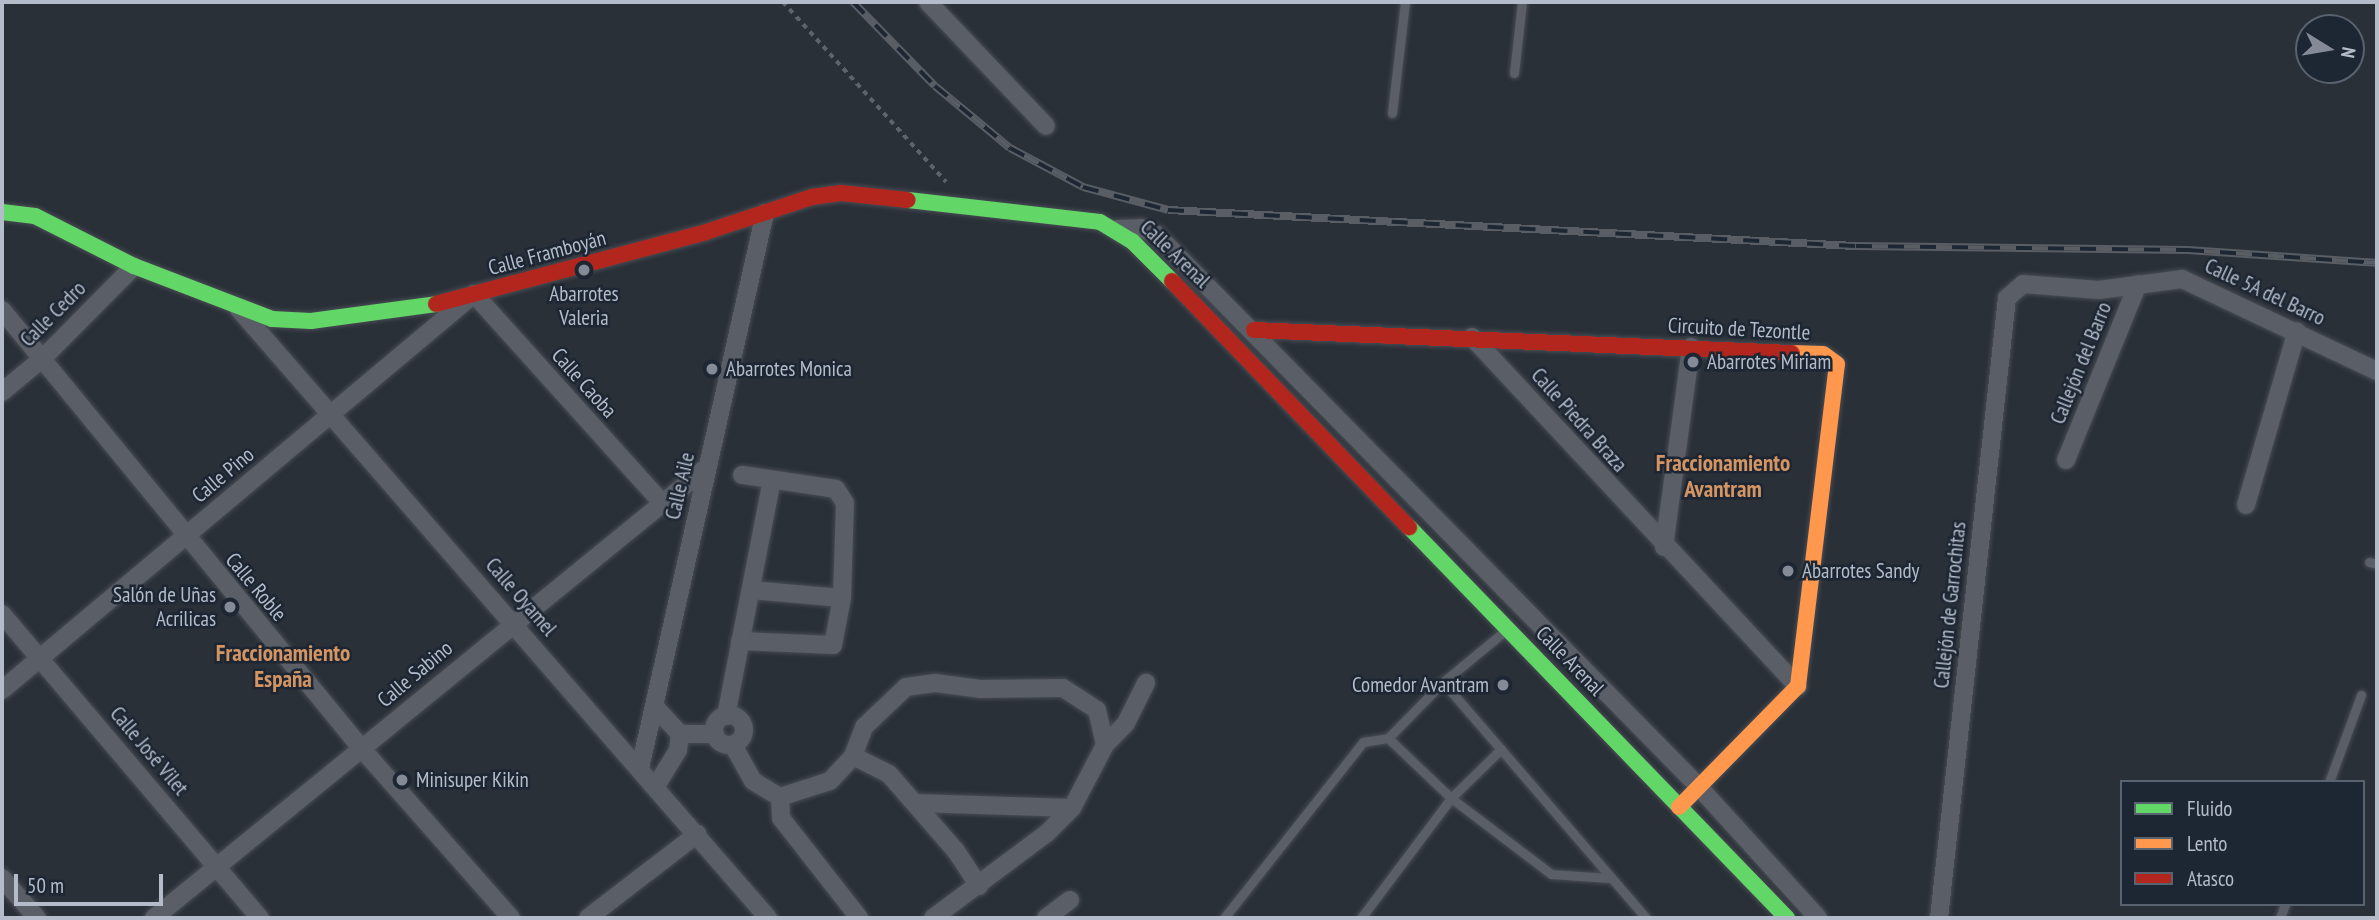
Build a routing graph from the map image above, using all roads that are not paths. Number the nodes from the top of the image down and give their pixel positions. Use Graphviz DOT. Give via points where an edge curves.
graph roads {
  1 [pos="928,2"];
  2 [pos="1405,2"];
  3 [pos="1522,2"];
  4 [pos="1514,74"];
  5 [pos="1392,113"];
  6 [pos="1046,126"];
  7 [pos="2,212"];
  8 [pos="765,213"];
  9 [pos="1116,229"];
  10 [pos="134,266"];
  11 [pos="2138,284"];
  12 [pos="474,294"];
  13 [pos="2007,298"];
  14 [pos="237,307"];
  15 [pos="2,310"];
  16 [pos="1254,330"];
  17 [pos="2297,331"];
  18 [pos="1472,337"];
  19 [pos="1690,347"];
  20 [pos="43,358"];
  21 [pos="2377,371"];
  22 [pos="2,392"];
  23 [pos="329,415"];
  24 [pos="2066,460"];
  25 [pos="707,467"];
  26 [pos="742,475"];
  27 [pos="772,480"];
  28 [pos="661,502"];
  29 [pos="2246,505"];
  30 [pos="185,537"];
  31 [pos="1664,547"];
  32 [pos="751,590"];
  33 [pos="842,598"];
  34 [pos="2,614"];
  35 [pos="513,621"];
  36 [pos="1507,629"];
  37 [pos="740,641"];
  38 [pos="41,657"];
  39 [pos="1443,682"];
  40 [pos="1146,683"];
  41 [pos="1798,686"];
  42 [pos="2,690"];
  43 [pos="2361,695"];
  44 [pos="654,706"];
  45 [pos="726,716"];
  46 [pos="680,734"];
  47 [pos="715,734"];
  48 [pos="1388,738"];
  49 [pos="733,745"];
  50 [pos="1105,745"];
  51 [pos="362,749"];
  52 [pos="1501,749"];
  53 [pos="853,756"];
  54 [pos="640,768"];
  55 [pos="2330,780"];
  56 [pos="656,786"];
  57 [pos="1698,786"];
  58 [pos="780,797"];
  59 [pos="1451,798"];
  60 [pos="915,803"];
  61 [pos="1679,807"];
  62 [pos="1072,808"];
  63 [pos="696,834"];
  64 [pos="217,866"];
  65 [pos="2,878"];
  66 [pos="1609,878"];
  67 [pos="979,886"];
  68 [pos="1070,901"];
  69 [pos="37,918"];
  70 [pos="154,918"];
  71 [pos="260,918"];
  72 [pos="511,918"];
  73 [pos="588,918"];
  74 [pos="768,918"];
  75 [pos="859,918"];
  76 [pos="933,918"];
  77 [pos="1046,918"];
  78 [pos="1224,918"];
  79 [pos="1361,918"];
  80 [pos="1646,918"];
  81 [pos="1787,918"];
  82 [pos="1818,918"];
  83 [pos="1939,918"];
  1 -- 6 [label="street"];
  2 -- 5 [label="lane"];
  3 -- 4 [label="lane"];
  7 -- 10 [label="street, Calle Framboyán" via="34,216"];
  8 -- 9 [label="street, Calle Framboyán" via="812,197 841,193 1078,218"];
  8 -- 12 [label="street, Calle Framboyán"];
  8 -- 25 [label="street, Calle Aile"];
  9 -- 16 [label="street, Calle Arenal" via="1141,228 1157,234"];
  9 -- 36 [label="street, Calle Arenal" via="1159,267"];
  10 -- 14 [label="street, Calle Framboyán"];
  10 -- 20 [label="street, Calle Cedro"];
  11 -- 13 [label="street, Calle 5A del Barro" via="2099,290 2023,284"];
  11 -- 17 [label="street, Calle 5A del Barro" via="2182,279"];
  11 -- 24 [label="street, Callejón del Barro"];
  12 -- 14 [label="street, Calle Framboyán" via="417,309 311,321 272,319"];
  12 -- 23 [label="street, Calle Pino"];
  12 -- 28 [label="street, Calle Caoba"];
  13 -- 83 [label="street, Callejón de Garrochitas"];
  14 -- 23 [label="street, Calle Oyamel"];
  15 -- 20 [label="street, Calle Roble"];
  16 -- 18 [label="street, Circuito de Tezontle"];
  16 -- 57 [label="street, Calle Arenal"];
  17 -- 21 [label="street, Calle 5A del Barro"];
  17 -- 29 [label="street"];
  18 -- 19 [label="street, Circuito de Tezontle"];
  18 -- 31 [label="street, Calle Piedra Braza"];
  19 -- 31 [label="street"];
  19 -- 41 [label="street, Circuito de Tezontle" via="1823,354 1838,364"];
  20 -- 22 [label="street, Calle Cedro"];
  20 -- 30 [label="street, Calle Roble"];
  23 -- 30 [label="street, Calle Pino"];
  23 -- 35 [label="street, Calle Oyamel"];
  25 -- 28 [label="street, Calle Sabino"];
  25 -- 44 [label="street, Calle Aile"];
  26 -- 27 [label="street"];
  27 -- 32 [label="street"];
  27 -- 33 [label="street" via="836,489 843,495"];
  28 -- 35 [label="street, Calle Sabino"];
  30 -- 38 [label="street, Calle Pino"];
  30 -- 51 [label="street, Calle Roble"];
  31 -- 41 [label="street, Calle Piedra Braza"];
  32 -- 33 [label="street"];
  32 -- 37 [label="street"];
  33 -- 37 [label="street" via="836,639 826,648"];
  34 -- 38 [label="street, Calle José Vilet"];
  35 -- 51 [label="street, Calle Sabino"];
  35 -- 54 [label="street, Calle Oyamel"];
  36 -- 39 [label="lane"];
  36 -- 61 [label="street, Calle Arenal"];
  37 -- 45 [label="street"];
  38 -- 42 [label="street, Calle Pino"];
  38 -- 64 [label="street, Calle José Vilet"];
  39 -- 48 [label="lane"];
  39 -- 52 [label="lane"];
  40 -- 50 [label="street" via="1126,723"];
  41 -- 57 [label="street"];
  43 -- 55 [label="lane"];
  44 -- 46 [label="street"];
  44 -- 54 [label="street, Calle Aile"];
  45 -- 47 [label="street" via="719,720"];
  45 -- 49 [label="street" via="744,726 744,734"];
  46 -- 47 [label="street"];
  46 -- 56 [label="street" via="678,750"];
  47 -- 49 [label="street" via="726,745"];
  48 -- 59 [label="lane"];
  48 -- 78 [label="lane" via="1363,742"];
  49 -- 58 [label="street" via="753,781"];
  50 -- 53 [label="street" via="1097,710 1063,688 979,689 935,683 906,687 864,727"];
  50 -- 62 [label="street"];
  51 -- 64 [label="street, Calle Sabino"];
  51 -- 72 [label="street, Calle Roble"];
  52 -- 59 [label="lane"];
  52 -- 66 [label="lane"];
  53 -- 58 [label="street" via="830,782"];
  53 -- 60 [label="street" via="889,774"];
  54 -- 56 [label="street, Calle Oyamel"];
  56 -- 63 [label="street, Calle Oyamel"];
  57 -- 61 [label="street"];
  57 -- 82 [label="street, Calle Arenal"];
  58 -- 75 [label="street" via="781,818"];
  59 -- 66 [label="lane" via="1551,874"];
  59 -- 79 [label="lane"];
  60 -- 62 [label="street"];
  60 -- 67 [label="street"];
  61 -- 81 [label="street, Calle Arenal"];
  62 -- 67 [label="street"];
  63 -- 73 [label="street"];
  63 -- 74 [label="street, Calle Oyamel"];
  64 -- 70 [label="street, Calle Sabino"];
  64 -- 71 [label="street, Calle José Vilet"];
  65 -- 69 [label="street"];
  66 -- 80 [label="lane"];
  67 -- 76 [label="street"];
  68 -- 77 [label="street"];
}
